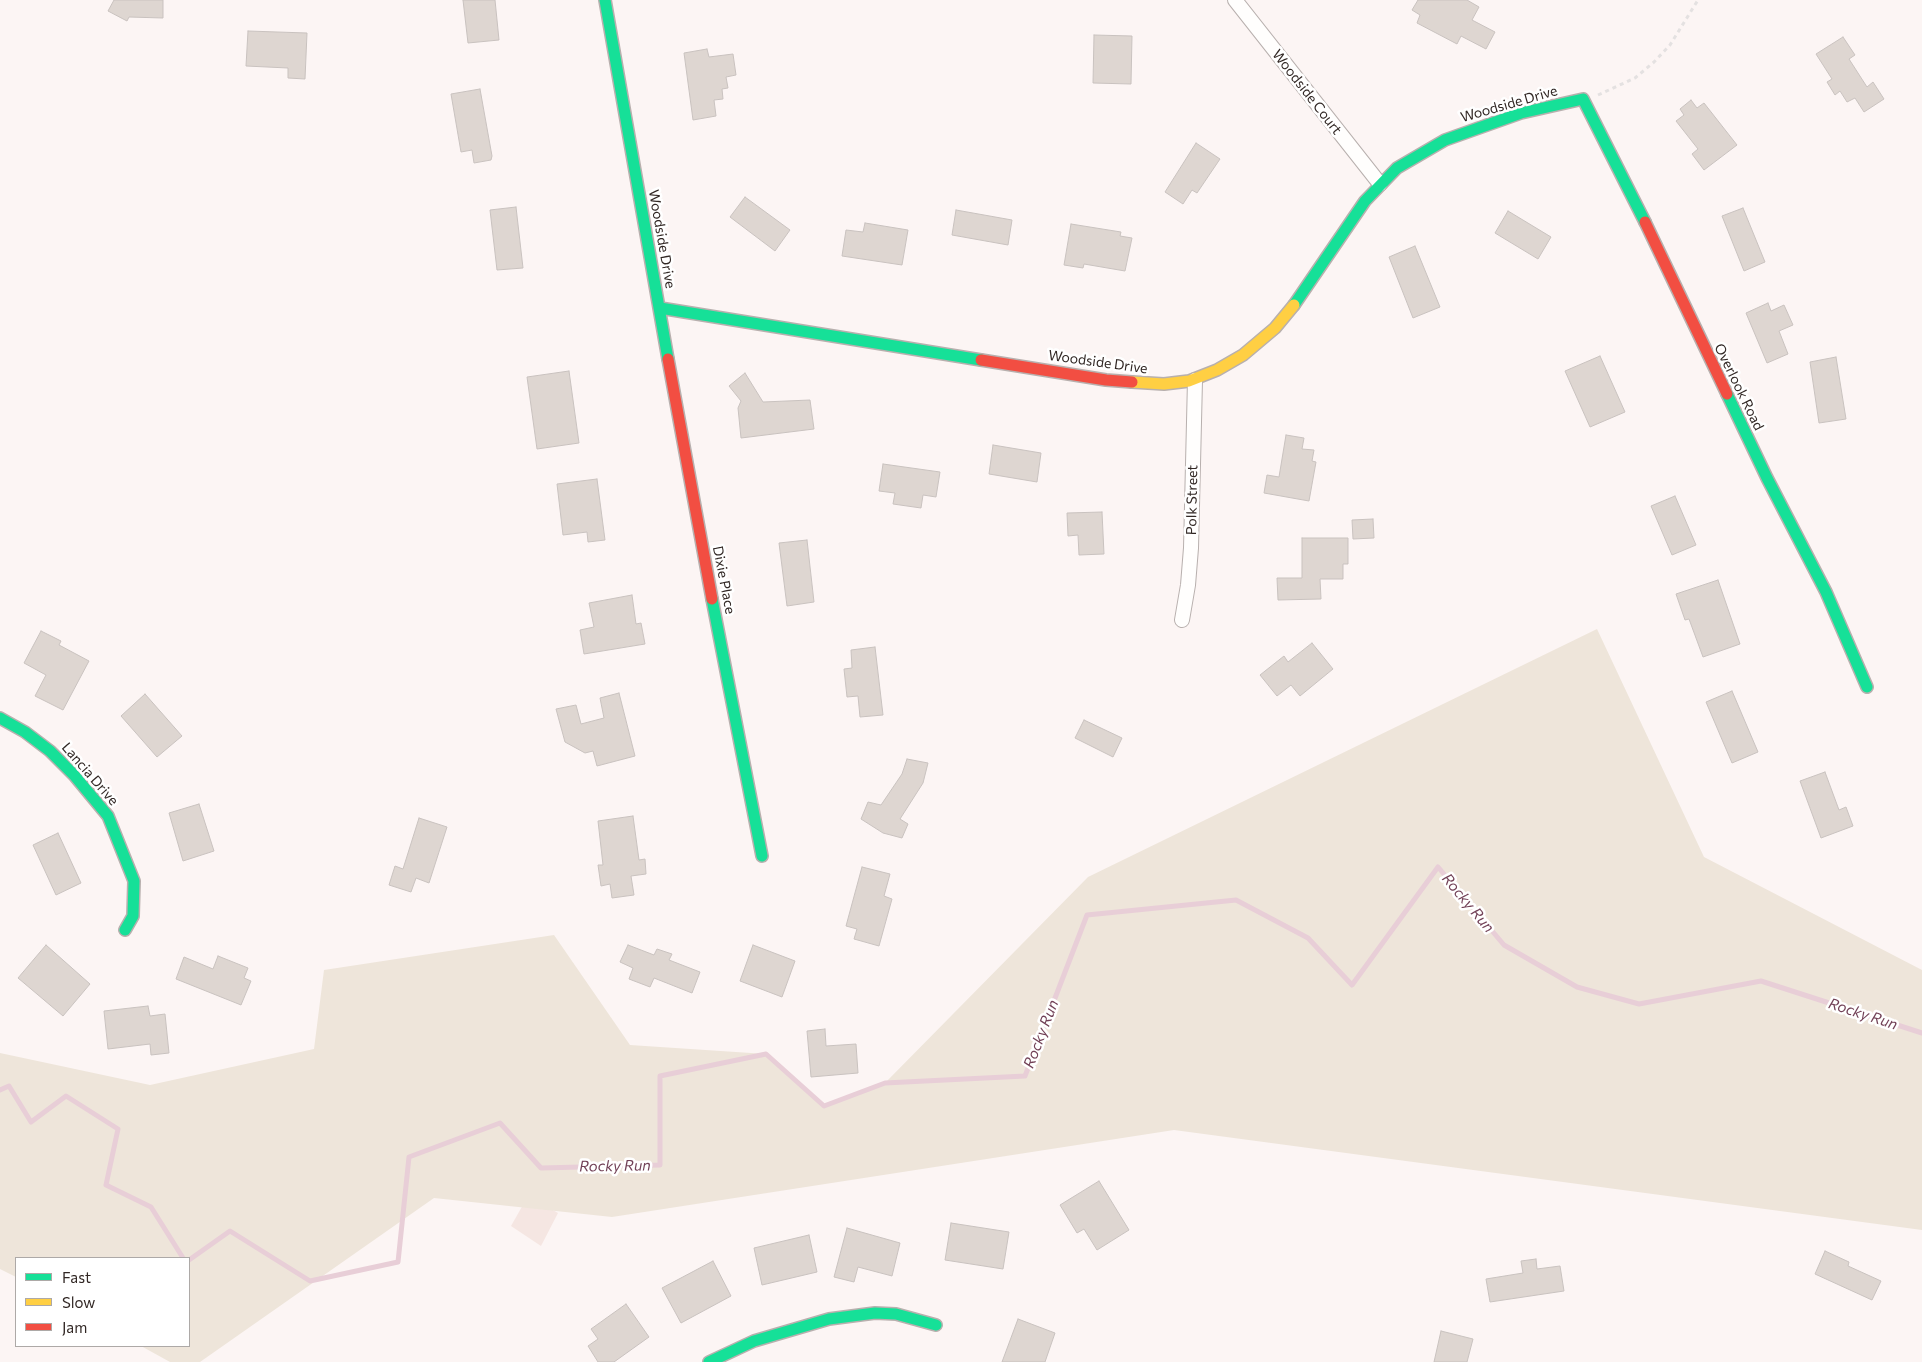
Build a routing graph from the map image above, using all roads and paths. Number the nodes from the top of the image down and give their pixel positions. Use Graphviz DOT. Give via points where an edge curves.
graph roads {
  1 [pos="605,0"];
  2 [pos="1235,0"];
  3 [pos="1698,0"];
  4 [pos="1583,100"];
  5 [pos="1380,184"];
  6 [pos="660,308"];
  7 [pos="1195,380"];
  8 [pos="1182,620"];
  9 [pos="1868,687"];
  10 [pos="0,718"];
  11 [pos="762,856"];
  12 [pos="125,930"];
  13 [pos="936,1325"];
  14 [pos="710,1362"];
  1 -- 6 [label="street, Woodside Drive"];
  2 -- 5 [label="street, Woodside Court"];
  3 -- 4 [label="path" via="1670,45 1654,62 1635,78"];
  4 -- 5 [label="street, Woodside Drive" via="1521,113 1446,140 1397,168"];
  4 -- 9 [label="street, Overlook Road" via="1826,592"];
  5 -- 7 [label="street, Woodside Drive" via="1364,201 1275,328 1242,355"];
  6 -- 7 [label="street, Woodside Drive" via="1106,380 1164,384"];
  6 -- 11 [label="street, Dixie Place"];
  7 -- 8 [label="street, Polk Street" via="1191,548"];
  10 -- 12 [label="street, Lancia Drive" via="50,751 108,816 126,854 134,881 136,899 133,916"];
  13 -- 14 [label="street" via="896,1314 829,1319 754,1341"];
}
